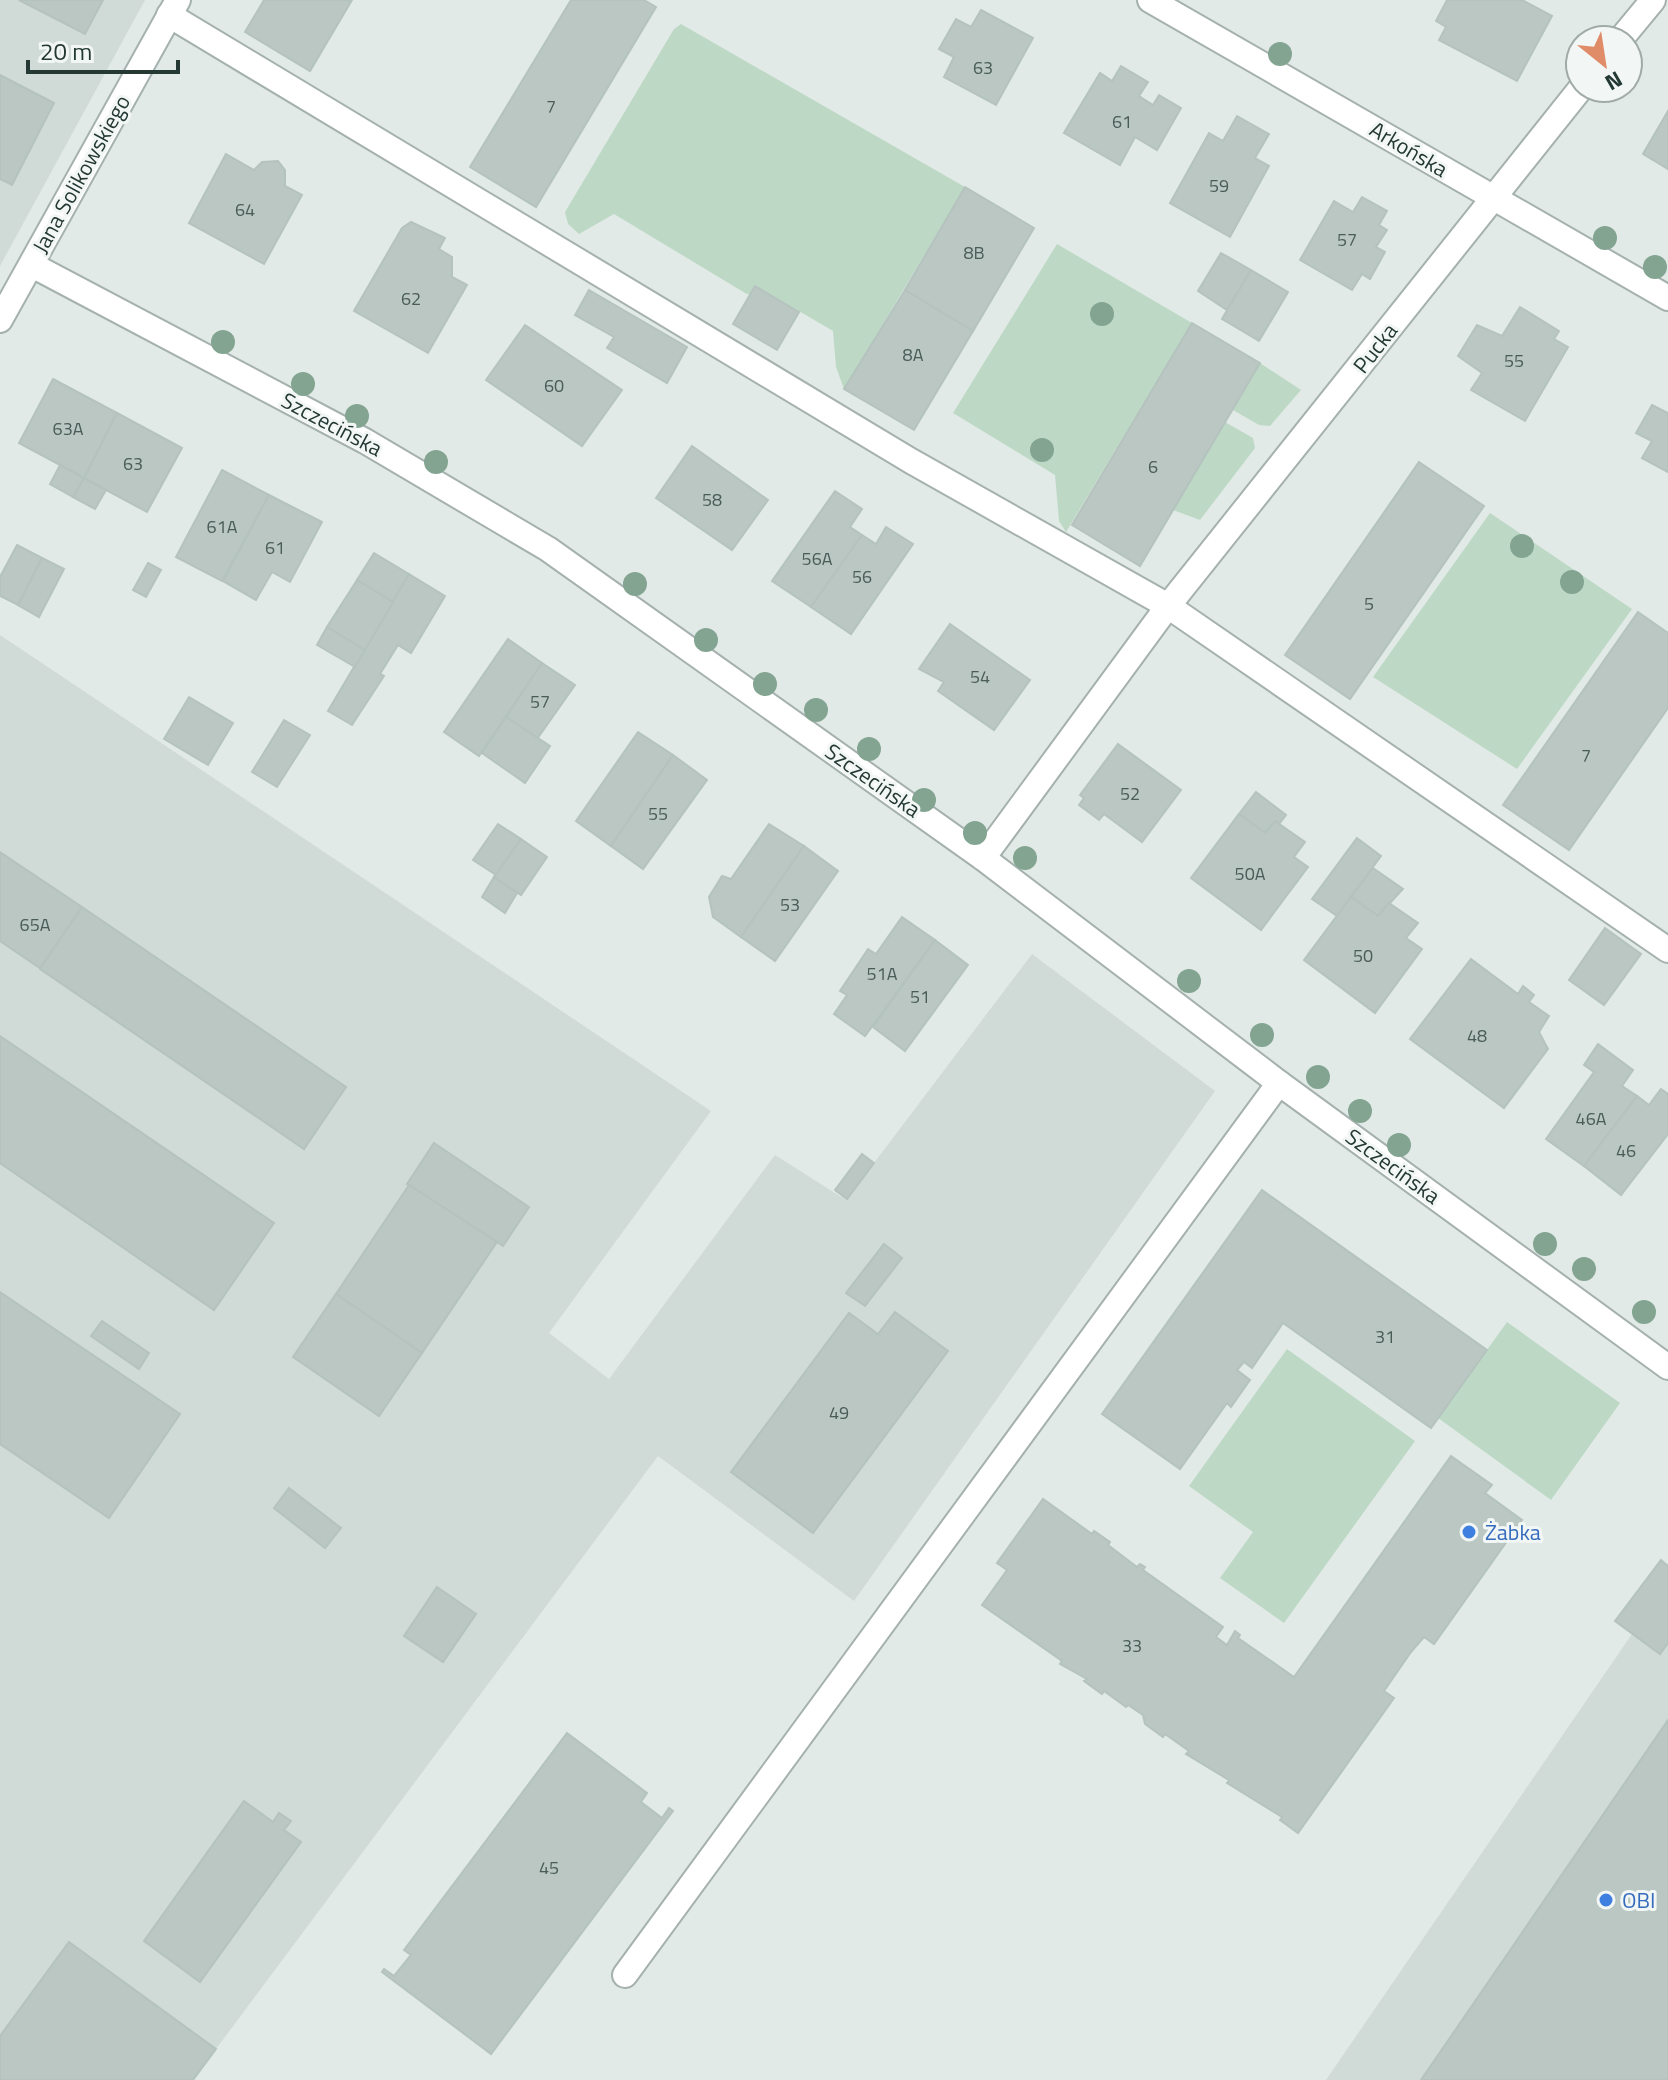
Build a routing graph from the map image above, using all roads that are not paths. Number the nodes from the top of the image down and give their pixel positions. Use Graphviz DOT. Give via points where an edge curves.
graph roads {
  1 [pos="1150,0"];
  2 [pos="1653,0"];
  3 [pos="173,7"];
  4 [pos="1633,24"];
  5 [pos="1568,104"];
  6 [pos="1492,199"];
  7 [pos="32,265"];
  8 [pos="1668,298"];
  9 [pos="0,320"];
  10 [pos="1168,606"];
  11 [pos="983,858"];
  12 [pos="1668,950"];
  13 [pos="1279,1083"];
  14 [pos="1668,1367"];
  15 [pos="625,1975"];
  1 -- 6 [label="street, Arkońska"];
  2 -- 4 [label="street"];
  3 -- 7 [label="street, Jana Solikowskiego"];
  3 -- 10 [label="street" via="911,461"];
  5 -- 6 [label="street, Pucka"];
  6 -- 8 [label="street, Arkońska"];
  6 -- 10 [label="street, Pucka"];
  7 -- 9 [label="street, Jana Solikowskiego"];
  7 -- 11 [label="street, Szczecińska" via="365,441 548,549"];
  10 -- 11 [label="street, Pucka"];
  10 -- 12 [label="street"];
  11 -- 13 [label="street, Szczecińska"];
  13 -- 14 [label="street, Szczecińska"];
  13 -- 15 [label="street"];
}
